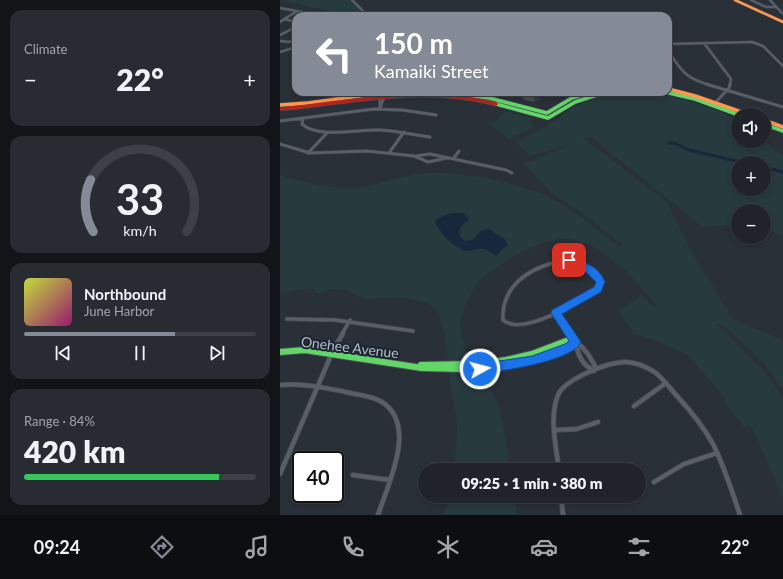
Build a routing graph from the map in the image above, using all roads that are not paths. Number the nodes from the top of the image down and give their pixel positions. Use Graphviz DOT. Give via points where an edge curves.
graph roads {
  1 [pos="352,0"];
  2 [pos="735,0"];
  3 [pos="751,0"];
  4 [pos="770,0"];
  5 [pos="762,5"];
  6 [pos="776,7"];
  7 [pos="280,8"];
  8 [pos="753,8"];
  9 [pos="297,10"];
  10 [pos="294,12"];
  11 [pos="306,12"];
  12 [pos="364,12"];
  13 [pos="292,13"];
  14 [pos="782,14"];
  15 [pos="284,19"];
  16 [pos="292,21"];
  17 [pos="280,22"];
  18 [pos="783,22"];
  19 [pos="292,29"];
  20 [pos="280,35"];
  21 [pos="280,41"];
  22 [pos="292,41"];
  23 [pos="704,43"];
  24 [pos="672,44"];
  25 [pos="292,49"];
  26 [pos="280,52"];
  27 [pos="672,56"];
  28 [pos="783,66"];
  29 [pos="728,89"];
  30 [pos="672,90"];
  31 [pos="672,93"];
  32 [pos="367,96"];
  33 [pos="369,96"];
  34 [pos="384,96"];
  35 [pos="430,96"];
  36 [pos="474,96"];
  37 [pos="578,96"];
  38 [pos="594,96"];
  39 [pos="714,104"];
  40 [pos="280,105"];
  41 [pos="783,107"];
  42 [pos="280,109"];
  43 [pos="380,109"];
  44 [pos="731,109"];
  45 [pos="731,111"];
  46 [pos="436,115"];
  47 [pos="547,116"];
  48 [pos="303,118"];
  49 [pos="280,121"];
  50 [pos="771,123"];
  51 [pos="771,127"];
  52 [pos="783,127"];
  53 [pos="783,131"];
  54 [pos="328,132"];
  55 [pos="404,132"];
  56 [pos="430,137"];
  57 [pos="280,144"];
  58 [pos="459,151"];
  59 [pos="308,153"];
  60 [pos="389,153"];
  61 [pos="414,156"];
  62 [pos="447,158"];
  63 [pos="453,159"];
  64 [pos="512,173"];
  65 [pos="556,313"];
  66 [pos="287,319"];
  67 [pos="350,320"];
  68 [pos="413,331"];
  69 [pos="576,342"];
  70 [pos="280,352"];
  71 [pos="332,353"];
  72 [pos="594,371"];
  73 [pos="666,384"];
  74 [pos="280,385"];
  75 [pos="318,387"];
  76 [pos="634,406"];
  77 [pos="598,422"];
  78 [pos="555,430"];
  79 [pos="718,453"];
  80 [pos="557,463"];
  81 [pos="280,474"];
  82 [pos="353,474"];
  83 [pos="390,480"];
  84 [pos="654,482"];
  85 [pos="562,503"];
  86 [pos="378,515"];
  87 [pos="563,515"];
  88 [pos="740,515"];
  1 -- 12 [label="street"];
  2 -- 8 [label="main road"];
  3 -- 5 [label="street"];
  4 -- 6 [label="street"];
  5 -- 6 [label="street"];
  5 -- 8 [label="street"];
  6 -- 14 [label="street"];
  7 -- 9 [label="street"];
  8 -- 18 [label="main road"];
  9 -- 10 [label="street"];
  9 -- 11 [label="street"];
  13 -- 15 [label="street"];
  15 -- 16 [label="street"];
  15 -- 17 [label="street"];
  19 -- 20 [label="street"];
  21 -- 22 [label="street"];
  23 -- 24 [label="street"];
  23 -- 28 [label="street" via="755,43 763,46"];
  23 -- 29 [label="street" via="730,77"];
  25 -- 26 [label="street"];
  27 -- 29 [label="street" via="688,77"];
  29 -- 39 [label="street"];
  29 -- 41 [label="street"];
  30 -- 39 [label="main road"];
  31 -- 39 [label="main road"];
  32 -- 40 [label="main road"];
  33 -- 42 [label="main road"];
  34 -- 43 [label="street"];
  35 -- 47 [label="main road" via="463,98"];
  36 -- 47 [label="main road" via="489,98"];
  37 -- 47 [label="main road"];
  38 -- 47 [label="main road"];
  39 -- 44 [label="main road"];
  39 -- 45 [label="main road"];
  43 -- 46 [label="street"];
  43 -- 48 [label="street"];
  48 -- 49 [label="street"];
  48 -- 54 [label="street" via="302,124 306,128"];
  50 -- 52 [label="main road"];
  51 -- 53 [label="main road"];
  54 -- 55 [label="street"];
  54 -- 59 [label="street"];
  55 -- 56 [label="street"];
  55 -- 60 [label="street"];
  57 -- 59 [label="street"];
  58 -- 63 [label="street"];
  59 -- 60 [label="street" via="367,150"];
  60 -- 61 [label="street"];
  61 -- 62 [label="street" via="430,154"];
  61 -- 62 [label="street" via="428,162"];
  62 -- 63 [label="street"];
  63 -- 64 [label="street"];
  65 -- 65 [label="street" via="513,326 503,320 502,310 505,298 512,287 537,270 561,261 574,261 586,266 599,279 599,287"];
  65 -- 69 [label="street"];
  66 -- 67 [label="street"];
  67 -- 68 [label="street"];
  67 -- 71 [label="street"];
  69 -- 71 [label="main road, Onehee Avenue" via="569,348 543,358 502,366 452,370"];
  69 -- 72 [label="street" via="582,346 595,366"];
  69 -- 72 [label="street" via="576,349 588,368"];
  70 -- 71 [label="main road, Onehee Avenue" via="305,350"];
  71 -- 75 [label="street"];
  72 -- 73 [label="street" via="615,363 636,363 650,369"];
  72 -- 78 [label="street" via="569,383 557,395 554,408"];
  73 -- 76 [label="street"];
  73 -- 79 [label="street" via="700,424"];
  74 -- 75 [label="street"];
  75 -- 81 [label="street"];
  75 -- 83 [label="street" via="374,398 392,411 400,430 401,440"];
  77 -- 78 [label="street" via="572,430"];
  78 -- 80 [label="street"];
  79 -- 84 [label="street" via="688,461 666,472"];
  79 -- 88 [label="street"];
  82 -- 83 [label="street"];
  83 -- 86 [label="street"];
  85 -- 87 [label="street"];
}
